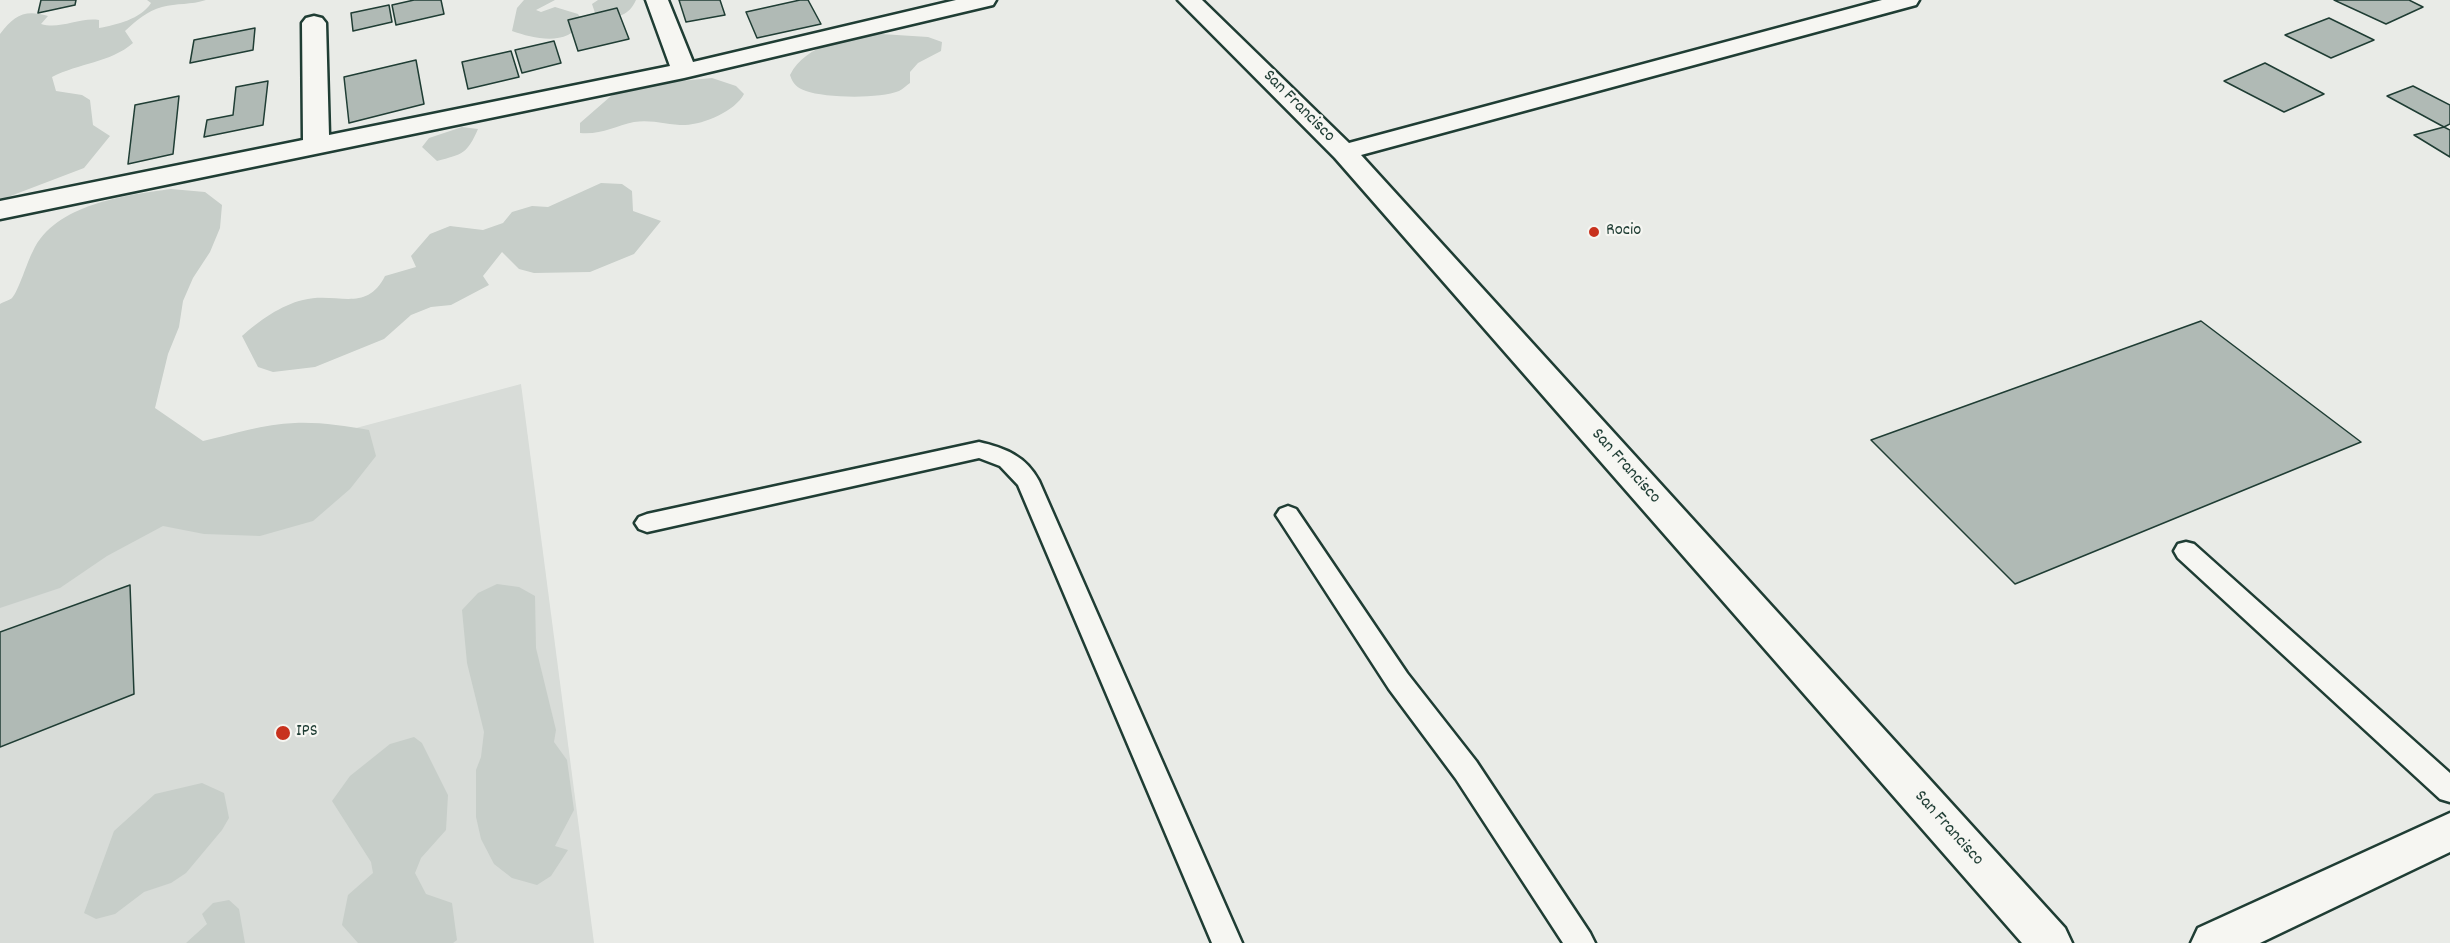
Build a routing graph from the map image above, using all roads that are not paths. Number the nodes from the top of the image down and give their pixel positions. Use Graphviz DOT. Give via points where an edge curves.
graph roads {
  1 [pos="657,0"];
  2 [pos="985,0"];
  3 [pos="1189,0"];
  4 [pos="1908,0"];
  5 [pos="314,23"];
  6 [pos="684,71"];
  7 [pos="315,146"];
  8 [pos="1344,152"];
  9 [pos="0,210"];
  10 [pos="1288,515"];
  11 [pos="646,523"];
  12 [pos="2186,551"];
  13 [pos="2450,790"];
  14 [pos="2450,832"];
  15 [pos="1227,943"];
  16 [pos="1580,943"];
  17 [pos="2050,943"];
  18 [pos="2213,943"];
  1 -- 6 [label="main road"];
  2 -- 6 [label="main road"];
  3 -- 8 [label="main road, San Francisco"];
  4 -- 8 [label="main road"];
  5 -- 7 [label="main road"];
  6 -- 7 [label="main road"];
  7 -- 9 [label="main road"];
  8 -- 17 [label="main road, San Francisco"];
  10 -- 16 [label="lane" via="1398,681 1466,770"];
  11 -- 15 [label="lane" via="979,450 1014,462 1028,481"];
  12 -- 13 [label="lane"];
  14 -- 18 [label="main road"];
}
